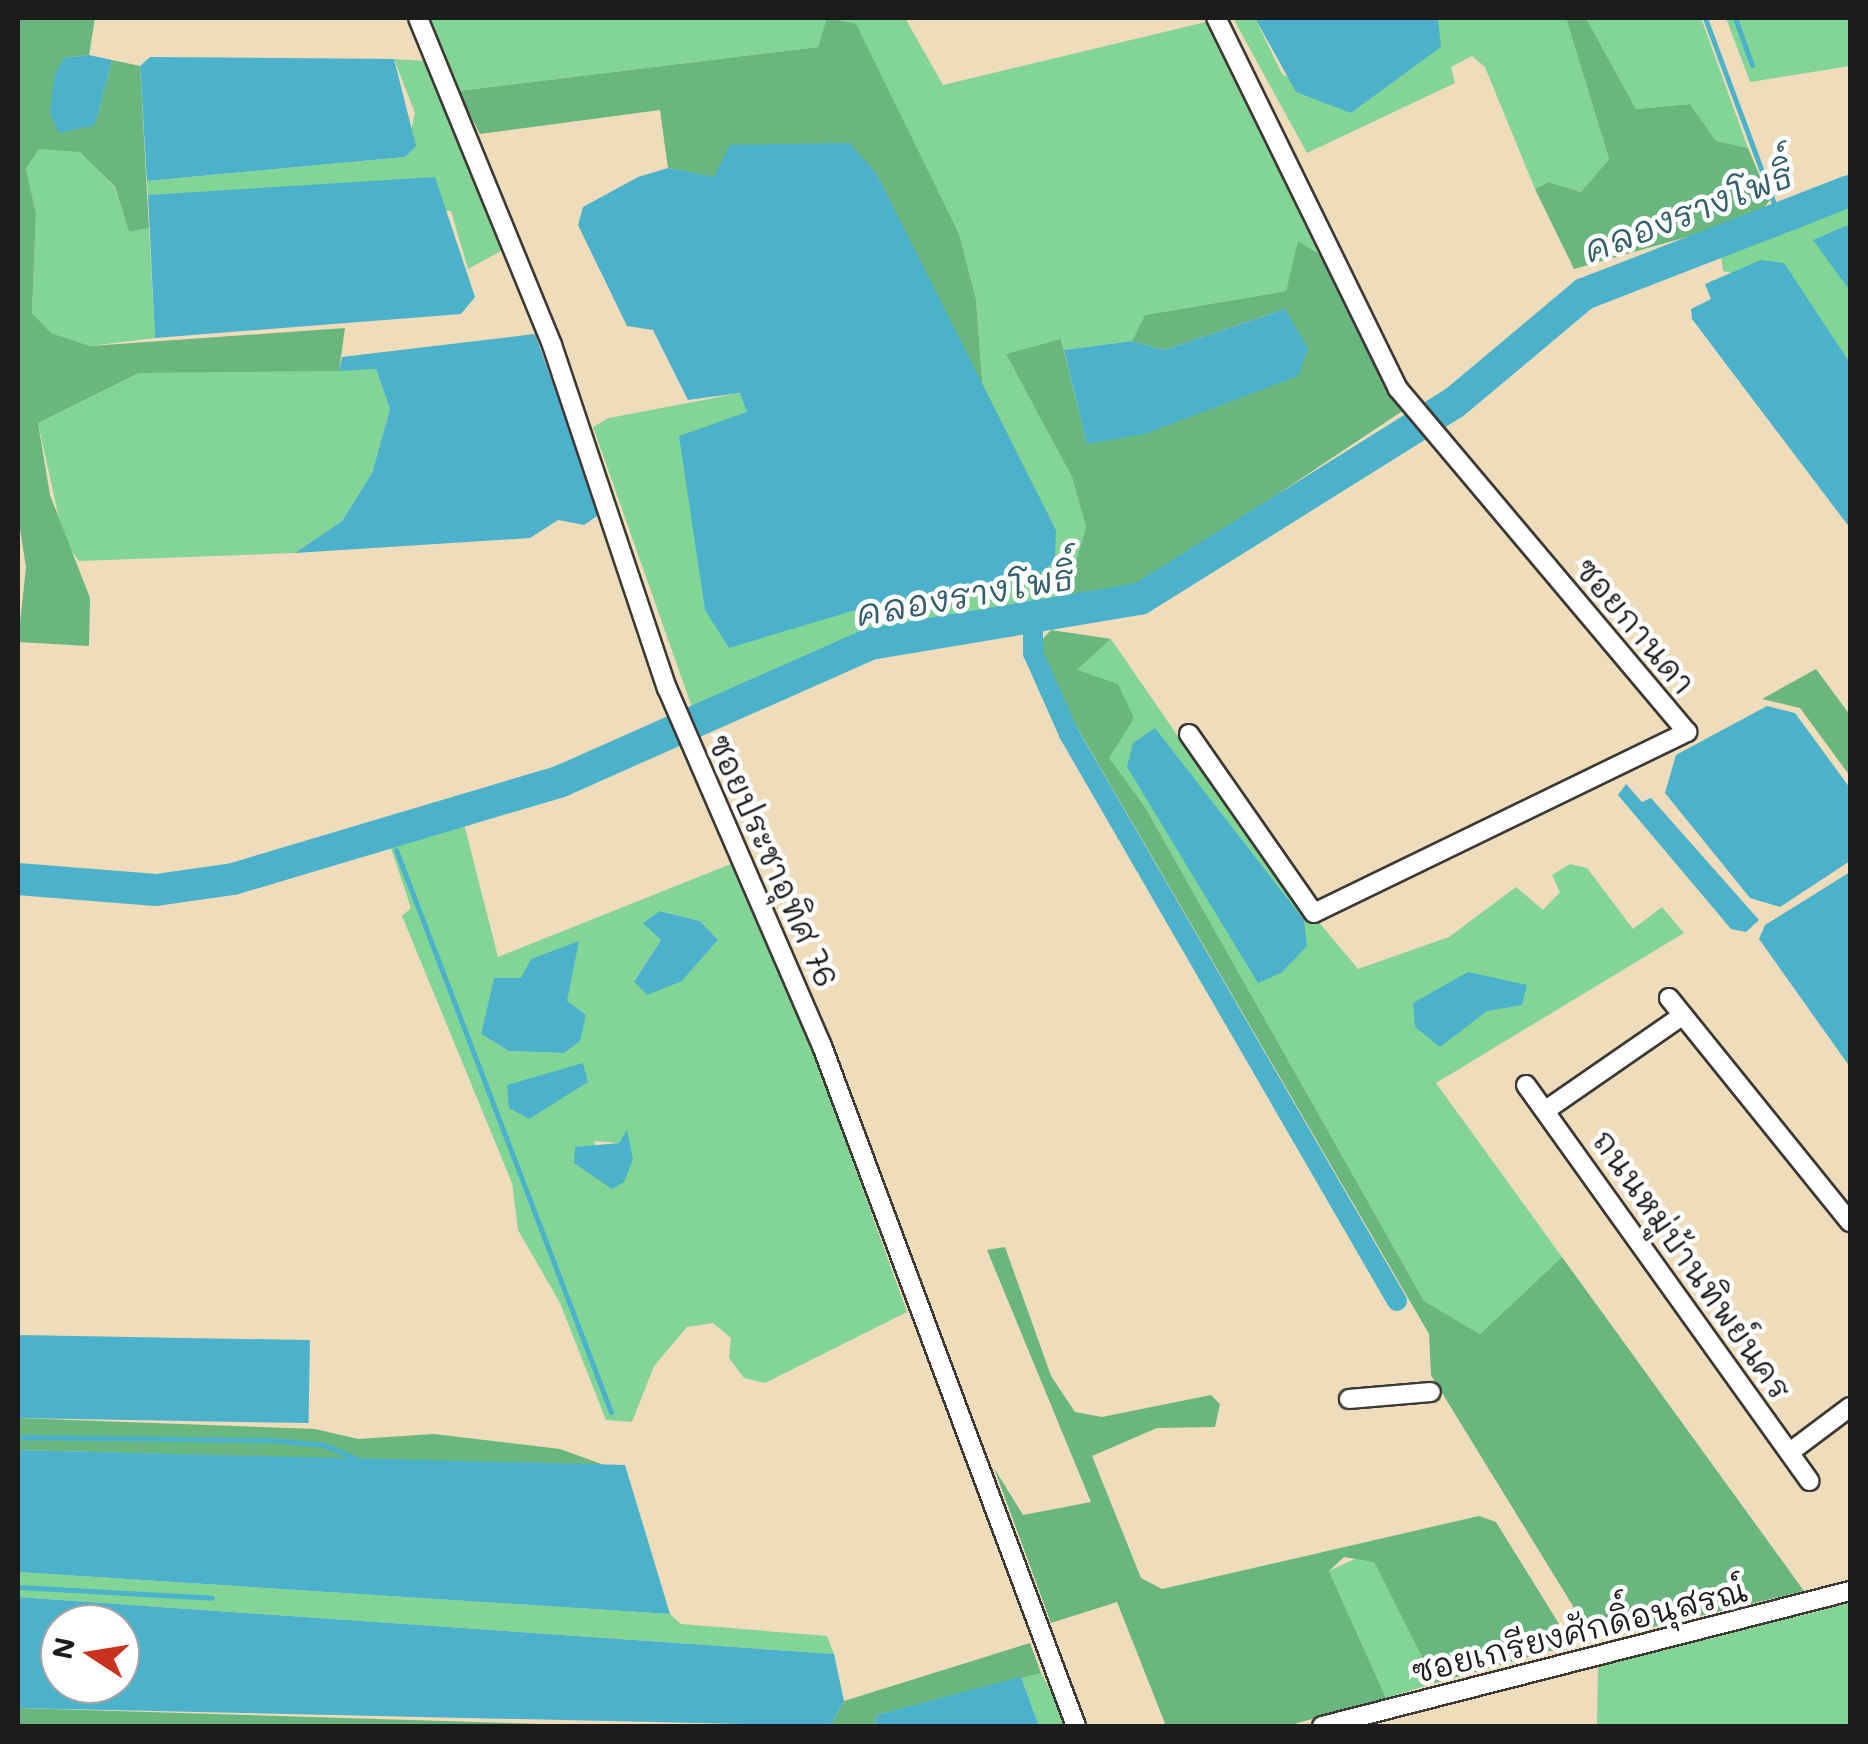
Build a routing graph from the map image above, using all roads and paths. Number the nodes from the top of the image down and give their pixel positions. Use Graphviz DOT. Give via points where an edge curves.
graph roads {
  1 [pos="418,18"];
  2 [pos="1216,18"];
  3 [pos="1189,734"];
  4 [pos="1669,998"];
  5 [pos="1682,1016"];
  6 [pos="1526,1085"];
  7 [pos="1546,1110"];
  8 [pos="1850,1222"];
  9 [pos="1431,1392"];
  10 [pos="1349,1399"];
  11 [pos="1850,1407"];
  12 [pos="1790,1452"];
  13 [pos="1810,1481"];
  14 [pos="1850,1591"];
  15 [pos="1076,1726"];
  16 [pos="1322,1726"];
  1 -- 15 [label="street, ซอยประชาอุทิศ 76" via="552,345 668,688 822,1046"];
  2 -- 3 [label="street, ซอยกานดา" via="1398,389 1687,732 1314,913"];
  4 -- 5 [label="street"];
  5 -- 7 [label="street"];
  5 -- 8 [label="street"];
  6 -- 7 [label="street, ถนนหมู่บ้านทิพย์นคร"];
  7 -- 12 [label="street, ถนนหมู่บ้านทิพย์นคร"];
  9 -- 10 [label="street"];
  11 -- 12 [label="street, ถนนหมู่บ้านทิพย์นคร"];
  12 -- 13 [label="street, ถนนหมู่บ้านทิพย์นคร"];
  14 -- 16 [label="street, ซอยเกรียงศักดิ์อนุสรณ์"];
}
